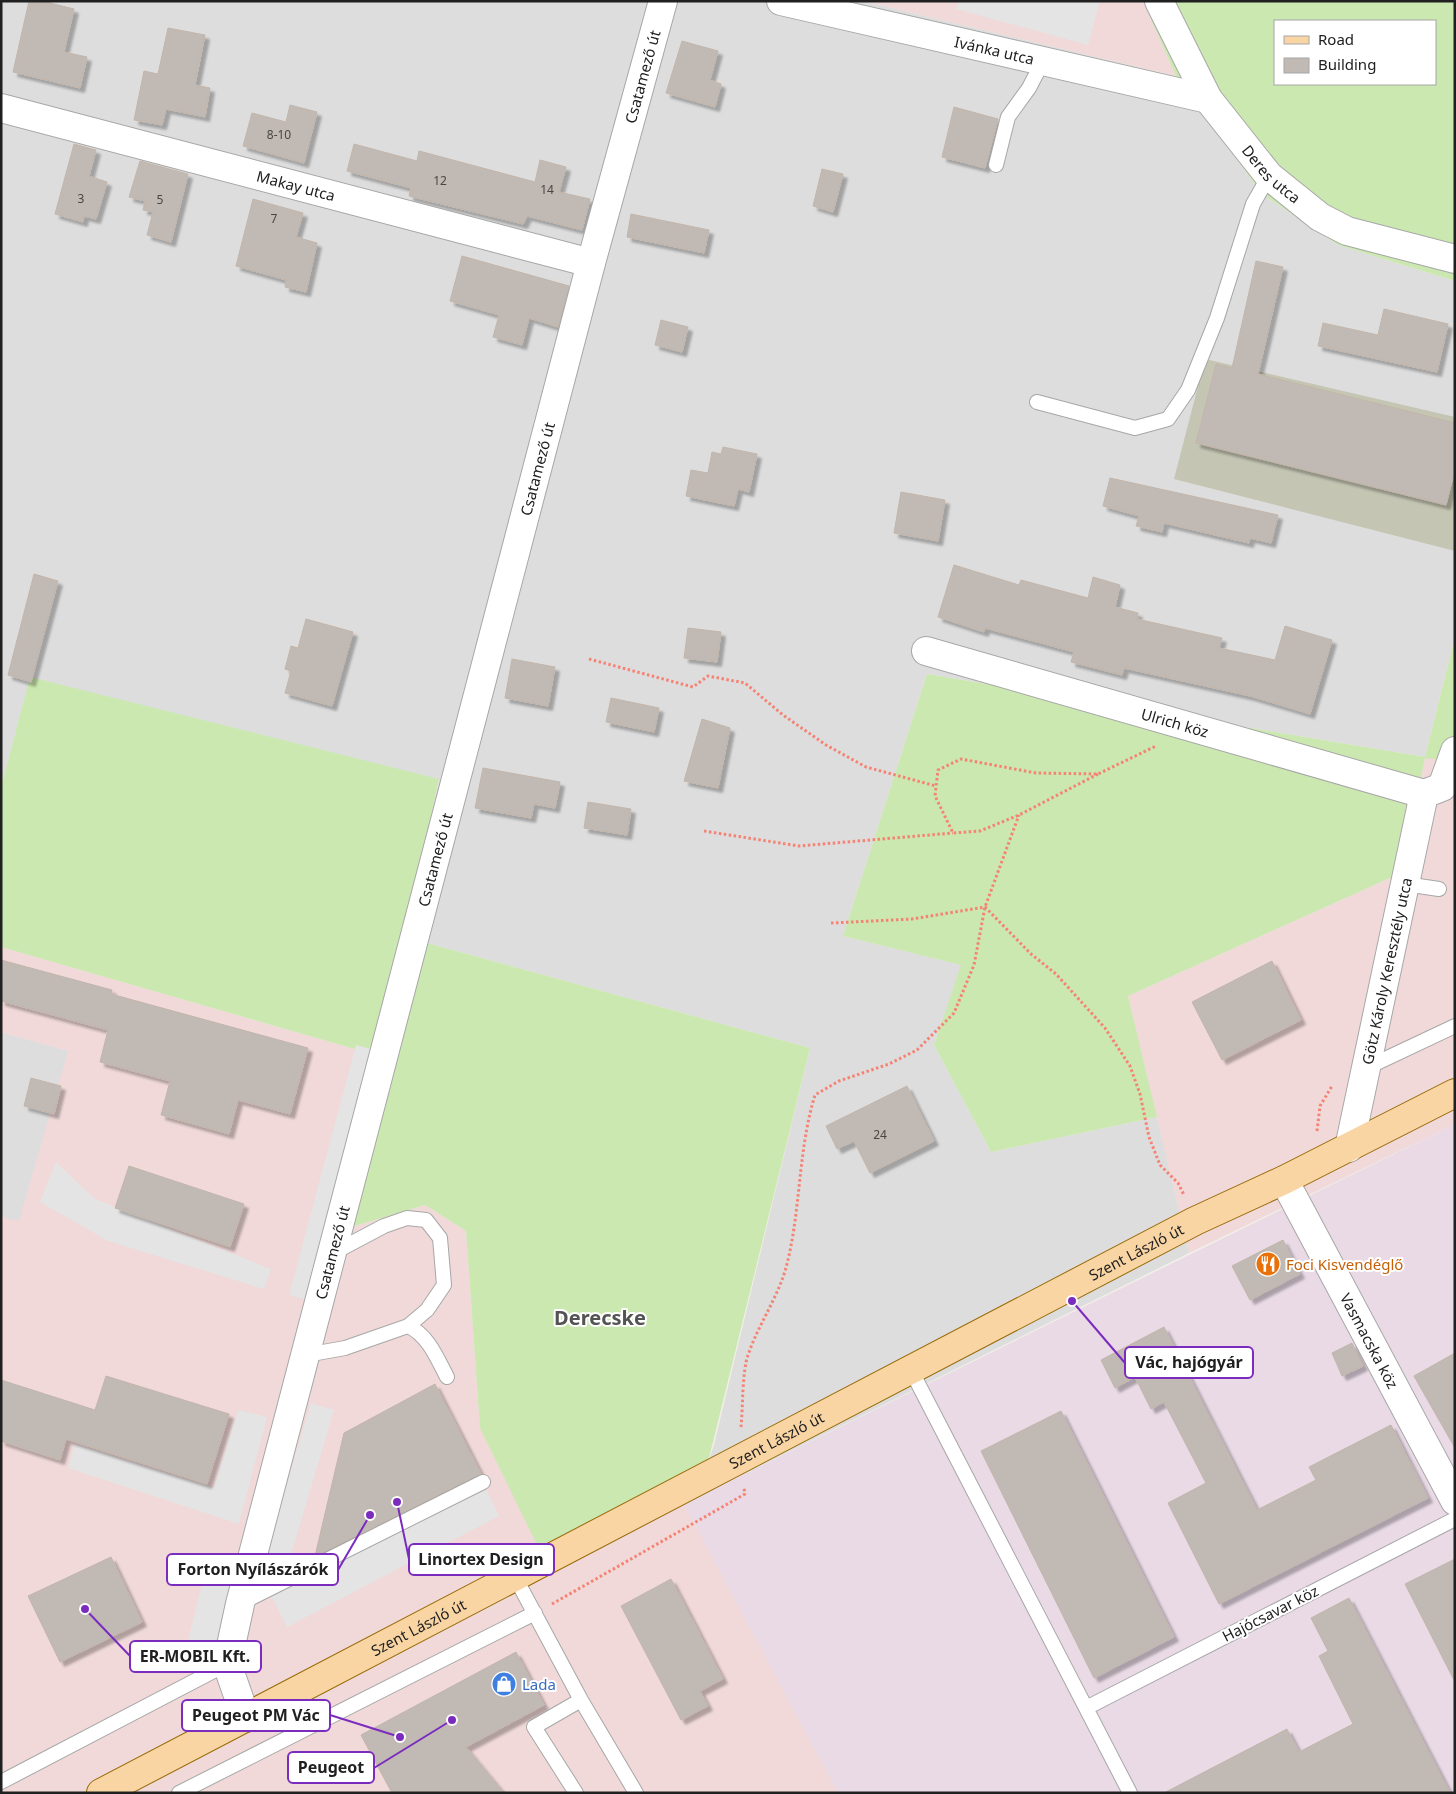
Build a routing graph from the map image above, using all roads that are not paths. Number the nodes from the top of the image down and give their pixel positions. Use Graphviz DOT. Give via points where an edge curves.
graph roads {
  1 [pos="663,1"];
  2 [pos="781,1"];
  3 [pos="1159,1"];
  4 [pos="1043,62"];
  5 [pos="1208,99"];
  6 [pos="1,108"];
  7 [pos="996,165"];
  8 [pos="1269,176"];
  9 [pos="1455,259"];
  10 [pos="591,263"];
  11 [pos="1037,402"];
  12 [pos="926,651"];
  13 [pos="1455,751"];
  14 [pos="1424,794"];
  15 [pos="1405,884"];
  16 [pos="1439,889"];
  17 [pos="1455,1026"];
  18 [pos="1366,1068"];
  19 [pos="1455,1093"];
  20 [pos="1349,1148"];
  21 [pos="1284,1180"];
  22 [pos="332,1253"];
  23 [pos="408,1326"];
  24 [pos="306,1355"];
  25 [pos="911,1370"];
  26 [pos="447,1377"];
  27 [pos="483,1482"];
  28 [pos="1455,1501"];
  29 [pos="1455,1519"];
  30 [pos="516,1577"];
  31 [pos="240,1604"];
  32 [pos="535,1614"];
  33 [pos="227,1664"];
  34 [pos="581,1700"];
  35 [pos="1086,1708"];
  36 [pos="246,1718"];
  37 [pos="1,1782"];
  38 [pos="101,1793"];
  39 [pos="179,1793"];
  40 [pos="576,1793"];
  41 [pos="636,1793"];
  42 [pos="1130,1793"];
  1 -- 10 [label="street, Csatamező út"];
  2 -- 4 [label="street, Ivánka utca"];
  3 -- 5 [label="street, Deres utca"];
  4 -- 5 [label="street, Ivánka utca"];
  4 -- 7 [label="lane" via="1008,117"];
  5 -- 8 [label="street, Deres utca"];
  6 -- 10 [label="street, Makay utca"];
  8 -- 9 [label="street, Deres utca" via="1320,217 1347,231"];
  8 -- 11 [label="lane" via="1253,204 1217,318 1188,390 1168,419 1135,428"];
  10 -- 22 [label="street, Csatamező út"];
  12 -- 14 [label="street, Ulrich köz"];
  13 -- 14 [label="street" via="1442,787"];
  14 -- 15 [label="street, Götz Károly Keresztély utca"];
  15 -- 16 [label="lane"];
  15 -- 18 [label="street, Götz Károly Keresztély utca"];
  17 -- 18 [label="lane"];
  18 -- 20 [label="street, Götz Károly Keresztély utca"];
  19 -- 20 [label="main road, Szent László út"];
  20 -- 21 [label="main road, Szent László út"];
  21 -- 25 [label="main road, Szent László út" via="1195,1221"];
  21 -- 28 [label="street, Vasmacska köz"];
  22 -- 23 [label="lane" via="384,1226 408,1218 426,1220 440,1238 444,1285 427,1310"];
  22 -- 24 [label="street, Csatamező út"];
  23 -- 24 [label="lane" via="345,1348"];
  23 -- 26 [label="lane" via="418,1330 428,1342"];
  24 -- 31 [label="street, Csatamező út"];
  25 -- 30 [label="main road, Szent László út"];
  25 -- 35 [label="lane"];
  27 -- 31 [label="lane"];
  29 -- 35 [label="lane, Hajócsavar köz"];
  30 -- 32 [label="lane"];
  30 -- 36 [label="main road, Szent László út"];
  31 -- 33 [label="street, Csatamező út"];
  32 -- 34 [label="lane"];
  32 -- 39 [label="lane"];
  33 -- 36 [label="street"];
  33 -- 37 [label="lane"];
  34 -- 40 [label="lane" via="534,1727"];
  34 -- 41 [label="lane"];
  35 -- 42 [label="lane"];
  36 -- 38 [label="main road, Szent László út"];
}
